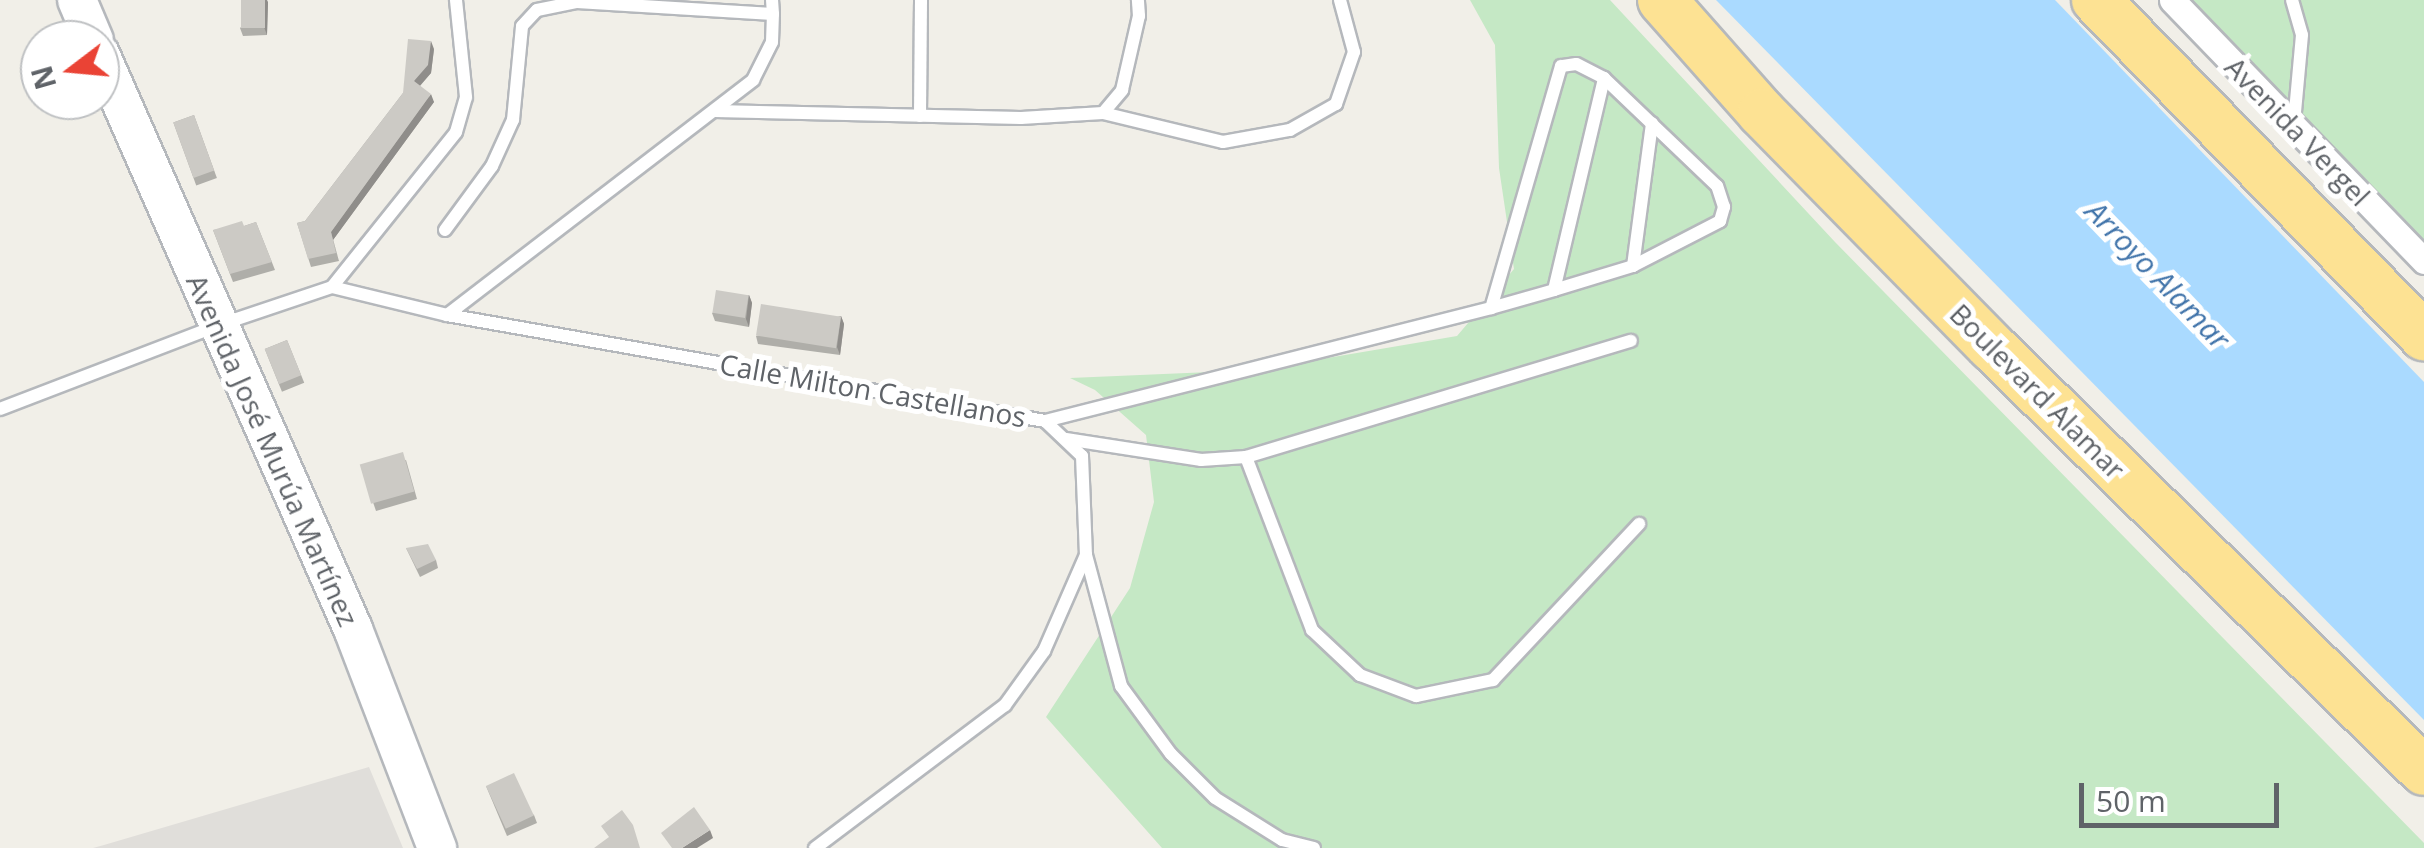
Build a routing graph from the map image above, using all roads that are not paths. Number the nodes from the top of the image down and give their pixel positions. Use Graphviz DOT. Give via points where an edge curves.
graph roads {
  1 [pos="456,0"];
  2 [pos="921,0"];
  3 [pos="1138,0"];
  4 [pos="1340,0"];
  5 [pos="1662,0"];
  6 [pos="2096,0"];
  7 [pos="2172,0"];
  8 [pos="2292,0"];
  9 [pos="772,7"];
  10 [pos="1604,78"];
  11 [pos="120,101"];
  12 [pos="714,110"];
  13 [pos="1104,113"];
  14 [pos="920,116"];
  15 [pos="1652,123"];
  16 [pos="2294,126"];
  17 [pos="445,230"];
  18 [pos="2424,262"];
  19 [pos="1634,266"];
  20 [pos="332,287"];
  21 [pos="1554,290"];
  22 [pos="1491,308"];
  23 [pos="447,315"];
  24 [pos="216,326"];
  25 [pos="2424,336"];
  26 [pos="1630,341"];
  27 [pos="0,409"];
  28 [pos="1046,421"];
  29 [pos="1064,438"];
  30 [pos="1246,457"];
  31 [pos="1639,524"];
  32 [pos="1086,556"];
  33 [pos="2424,771"];
  34 [pos="437,848"];
  35 [pos="815,848"];
  36 [pos="1314,848"];
  1 -- 20 [label="lane" via="466,98 456,132"];
  2 -- 14 [label="lane"];
  3 -- 13 [label="lane" via="1122,90"];
  4 -- 13 [label="lane" via="1354,52 1336,104 1290,130 1223,142"];
  5 -- 33 [label="highway, Boulevard Alamar" via="1762,113 1965,320"];
  6 -- 25 [label="highway"];
  7 -- 16 [label="street, Avenida Vergel"];
  8 -- 16 [label="lane" via="2302,34"];
  9 -- 12 [label="lane" via="772,42 754,80"];
  9 -- 17 [label="lane" via="577,2 537,10 522,26 514,120 492,166"];
  10 -- 15 [label="lane"];
  10 -- 21 [label="lane"];
  10 -- 22 [label="lane" via="1576,64 1561,66"];
  11 -- 24 [label="main road, Avenida José Murúa Martínez"];
  12 -- 14 [label="lane"];
  12 -- 23 [label="lane"];
  13 -- 14 [label="lane"];
  15 -- 19 [label="lane"];
  15 -- 19 [label="lane" via="1717,186 1724,207 1720,221"];
  16 -- 18 [label="street, Avenida Vergel"];
  19 -- 21 [label="lane"];
  20 -- 23 [label="lane, Calle Milton Castellanos"];
  20 -- 24 [label="lane"];
  21 -- 22 [label="lane"];
  22 -- 28 [label="lane"];
  23 -- 28 [label="lane, Calle Milton Castellanos"];
  24 -- 27 [label="lane"];
  24 -- 34 [label="main road, Avenida José Murúa Martínez" via="353,629"];
  26 -- 30 [label="lane"];
  28 -- 29 [label="lane, Calle Milton Castellanos"];
  29 -- 30 [label="lane" via="1200,460"];
  29 -- 32 [label="lane, Calle Milton Castellanos" via="1082,456"];
  30 -- 31 [label="lane" via="1312,630 1360,675 1416,696 1493,680"];
  32 -- 35 [label="lane, Calle Milton Castellanos" via="1044,651 1005,705"];
  32 -- 36 [label="lane" via="1121,686 1171,754 1215,798 1282,840"];
}
